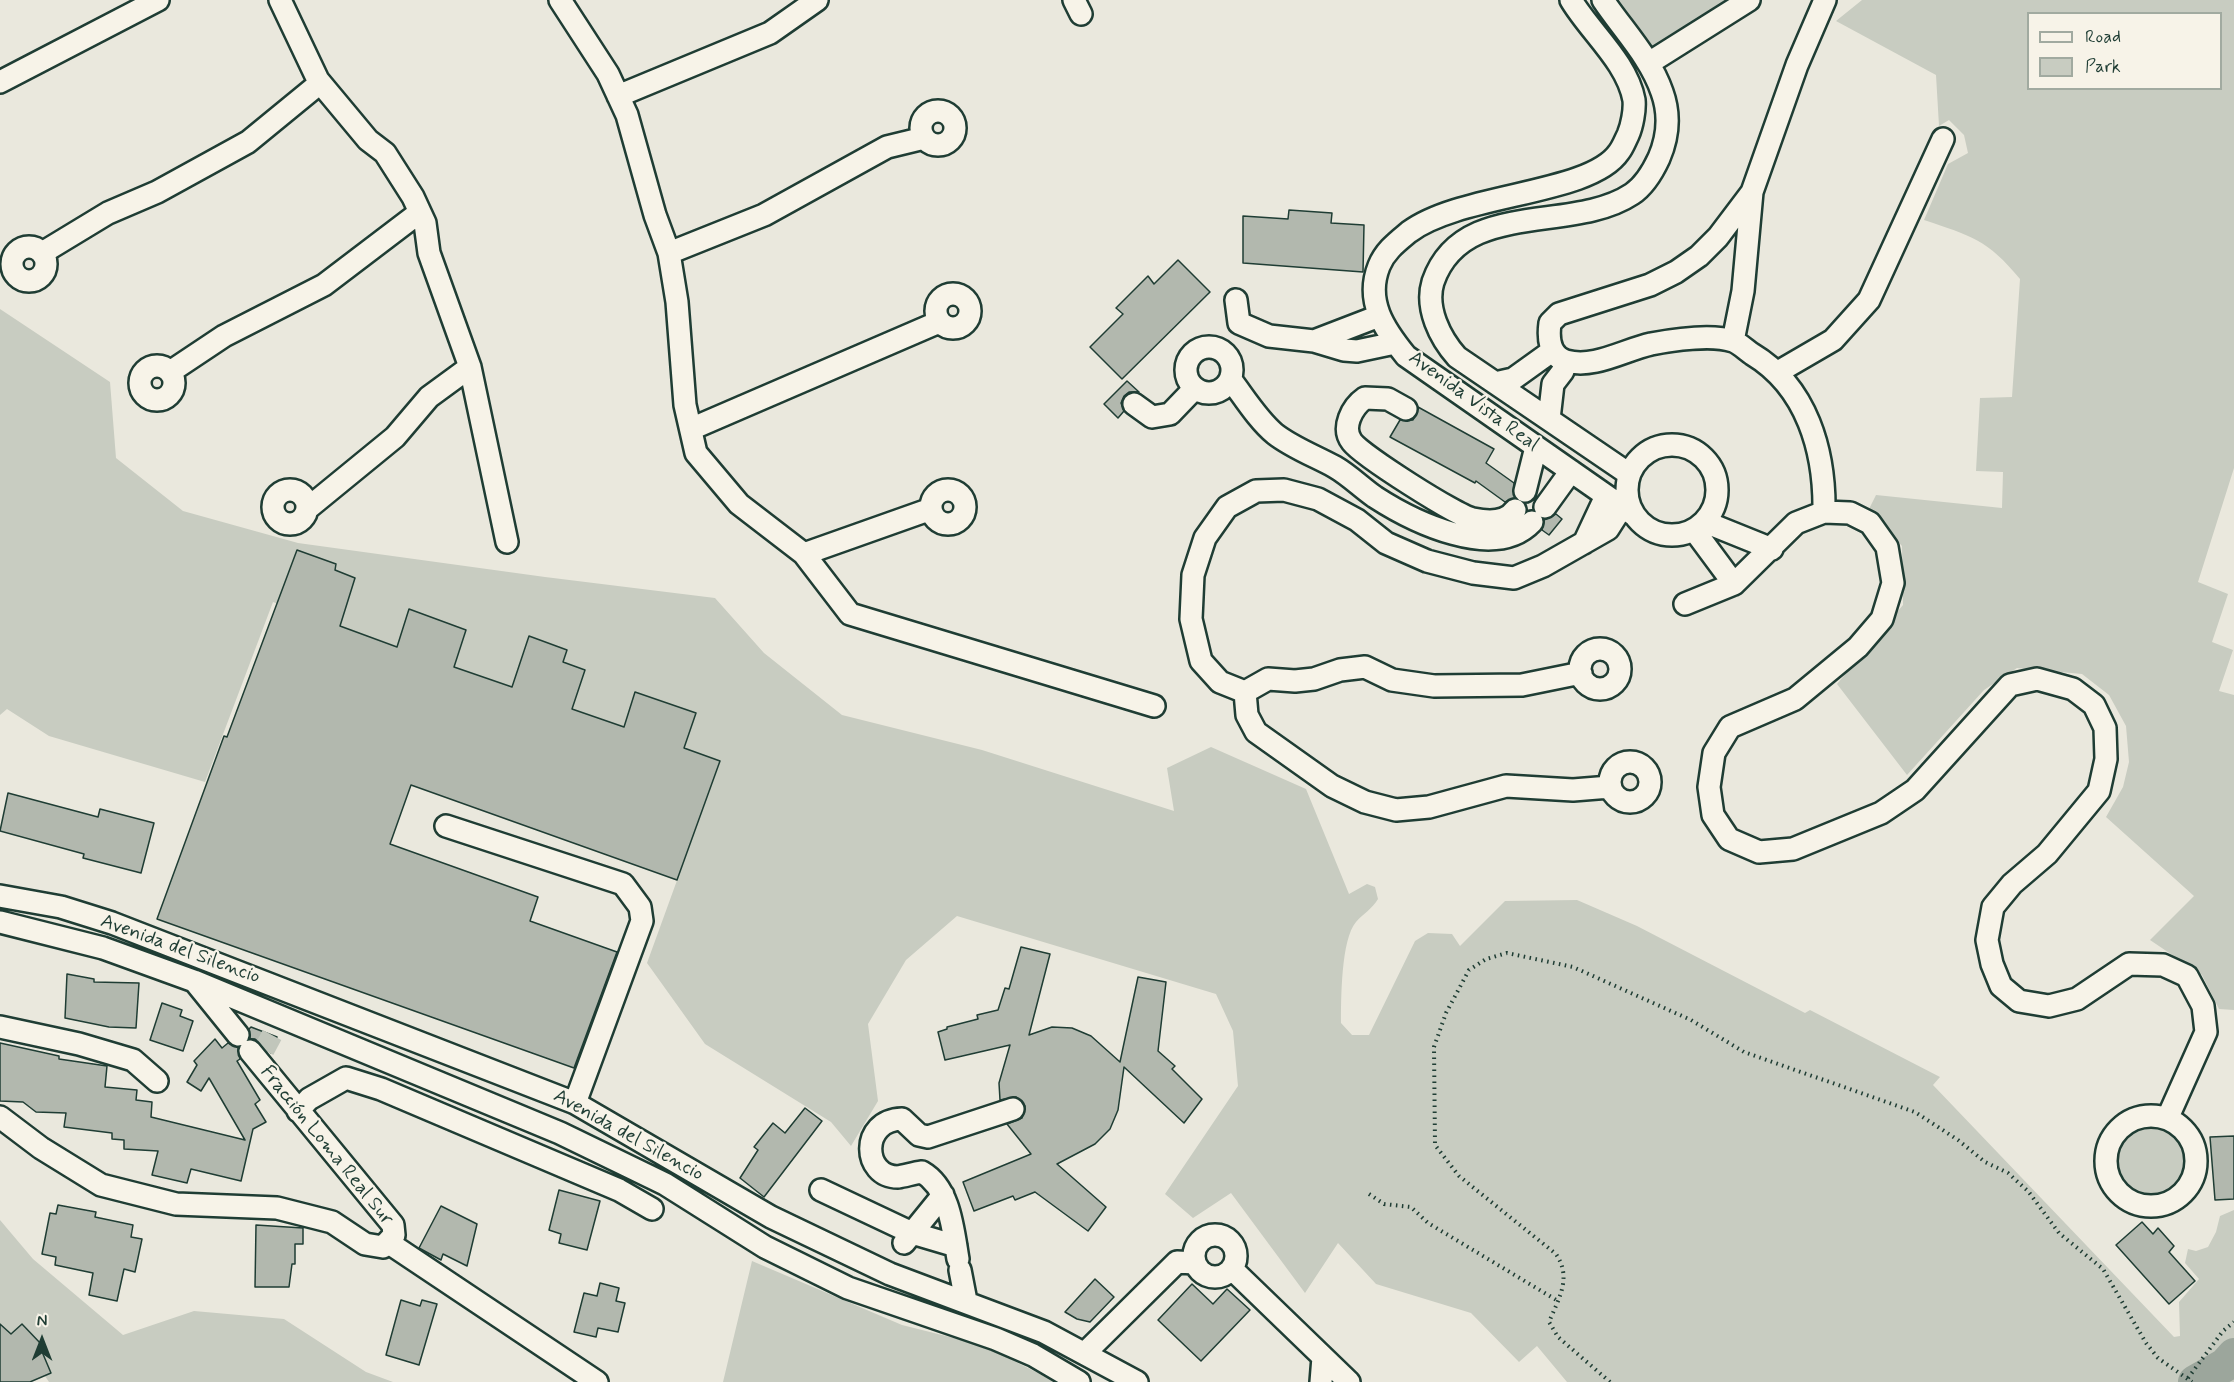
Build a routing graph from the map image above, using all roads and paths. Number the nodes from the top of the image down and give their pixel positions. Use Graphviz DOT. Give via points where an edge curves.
graph roads {
  1 [pos="159,0"];
  2 [pos="280,0"];
  3 [pos="560,0"];
  4 [pos="817,0"];
  5 [pos="1571,0"];
  6 [pos="1604,0"];
  7 [pos="1749,0"];
  8 [pos="1825,0"];
  9 [pos="1649,63"];
  10 [pos="0,82"];
  11 [pos="320,83"];
  12 [pos="618,96"];
  13 [pos="924,138"];
  14 [pos="1943,139"];
  15 [pos="1519,192"];
  16 [pos="1752,192"];
  17 [pos="420,212"];
  18 [pos="1534,219"];
  19 [pos="42,253"];
  20 [pos="669,253"];
  21 [pos="1236,300"];
  22 [pos="1379,316"];
  23 [pos="939,322"];
  24 [pos="1352,326"];
  25 [pos="1314,341"];
  26 [pos="1733,341"];
  27 [pos="1395,343"];
  28 [pos="1357,351"];
  29 [pos="1559,356"];
  30 [pos="470,367"];
  31 [pos="170,372"];
  32 [pos="1778,372"];
  33 [pos="1231,381"];
  34 [pos="1495,383"];
  35 [pos="1195,388"];
  36 [pos="1134,404"];
  37 [pos="1406,409"];
  38 [pos="1549,420"];
  39 [pos="691,429"];
  40 [pos="1536,447"];
  41 [pos="1570,471"];
  42 [pos="1629,474"];
  43 [pos="1432,497"];
  44 [pos="1532,503"];
  45 [pos="1621,506"];
  46 [pos="307,509"];
  47 [pos="931,509"];
  48 [pos="1824,512"];
  49 [pos="1424,525"];
  50 [pos="1700,526"];
  51 [pos="1468,528"];
  52 [pos="507,542"];
  53 [pos="1772,549"];
  54 [pos="804,554"];
  55 [pos="1734,584"];
  56 [pos="1685,604"];
  57 [pos="1581,673"];
  58 [pos="1245,692"];
  59 [pos="1154,706"];
  60 [pos="1610,787"];
  61 [pos="446,826"];
  62 [pos="0,896"];
  63 [pos="0,922"];
  64 [pos="194,981"];
  65 [pos="0,1027"];
  66 [pos="261,1042"];
  67 [pos="502,1074"];
  68 [pos="157,1081"];
  69 [pos="575,1103"];
  70 [pos="488,1104"];
  71 [pos="1013,1109"];
  72 [pos="298,1111"];
  73 [pos="0,1117"];
  74 [pos="2168,1117"];
  75 [pos="821,1190"];
  76 [pos="1369,1194"];
  77 [pos="943,1195"];
  78 [pos="652,1209"];
  79 [pos="905,1242"];
  80 [pos="389,1243"];
  81 [pos="958,1258"];
  82 [pos="1195,1263"];
  83 [pos="1232,1269"];
  84 [pos="882,1270"];
  85 [pos="966,1301"];
  86 [pos="1558,1301"];
  87 [pos="2234,1322"];
  88 [pos="1085,1353"];
  89 [pos="1323,1357"];
  90 [pos="2188,1378"];
  91 [pos="597,1382"];
  92 [pos="1079,1382"];
  93 [pos="1137,1382"];
  94 [pos="1322,1382"];
  95 [pos="1349,1382"];
  96 [pos="1610,1382"];
  97 [pos="2192,1382"];
  1 -- 10 [label="street"];
  2 -- 11 [label="street"];
  3 -- 12 [label="street"];
  4 -- 12 [label="street" via="770,33"];
  5 -- 15 [label="street, Avenida Vista Real" via="1627,79 1634,102 1631,129 1618,153 1597,169 1569,182"];
  6 -- 9 [label="street, Avenida Vista Real"];
  7 -- 9 [label="street"];
  8 -- 16 [label="street" via="1797,65"];
  9 -- 18 [label="street, Avenida Vista Real" via="1663,93 1668,123 1663,149 1652,173 1633,194 1611,204"];
  11 -- 17 [label="street" via="368,140 385,153"];
  11 -- 19 [label="street" via="248,142 157,192 108,213"];
  12 -- 20 [label="street"];
  13 -- 20 [label="street" via="887,147 764,215"];
  14 -- 32 [label="street" via="1869,300 1833,340"];
  15 -- 18 [label="street"];
  15 -- 22 [label="street, Avenida Vista Real" via="1443,213 1394,244 1374,278 1374,302"];
  16 -- 26 [label="street" via="1743,291"];
  16 -- 29 [label="street" via="1705,250 1676,272 1650,285 1560,314 1550,323 1548,338"];
  17 -- 30 [label="street" via="429,253"];
  17 -- 31 [label="street" via="324,285 224,336"];
  18 -- 34 [label="street, Avenida Vista Real" via="1471,236 1439,266 1431,290 1441,338 1456,357"];
  20 -- 39 [label="street"];
  21 -- 25 [label="street" via="1239,323 1269,336"];
  22 -- 24 [label="street"];
  22 -- 27 [label="street, Avenida Vista Real" via="1383,329"];
  23 -- 39 [label="street"];
  24 -- 25 [label="street"];
  24 -- 28 [label="street"];
  25 -- 28 [label="street"];
  26 -- 29 [label="street" via="1677,340 1650,344 1587,363"];
  26 -- 32 [label="street"];
  27 -- 28 [label="street"];
  27 -- 40 [label="street, Avenida Vista Real" via="1434,377"];
  29 -- 34 [label="street" via="1513,379"];
  29 -- 38 [label="street" via="1563,371 1553,384"];
  30 -- 46 [label="street" via="429,397 394,437"];
  30 -- 52 [label="street"];
  32 -- 48 [label="street" via="1796,396 1820,451"];
  33 -- 35 [label="street" via="1220,393 1204,395"];
  33 -- 35 [label="street" via="1232,363 1223,350 1207,346 1192,353 1186,369 1190,385"];
  33 -- 49 [label="street" via="1273,433 1337,468 1374,496"];
  34 -- 38 [label="street, Avenida Vista Real"];
  35 -- 36 [label="street" via="1170,414 1152,417"];
  37 -- 43 [label="street" via="1388,399 1365,398 1350,414 1351,441 1385,469"];
  38 -- 42 [label="street, Avenida Vista Real"];
  39 -- 54 [label="street" via="696,453 739,504"];
  40 -- 41 [label="street, Avenida Vista Real"];
  40 -- 44 [label="street"];
  41 -- 44 [label="street"];
  41 -- 45 [label="street, Avenida Vista Real"];
  42 -- 45 [label="street" via="1628,502"];
  42 -- 50 [label="street" via="1648,451 1676,444 1690,448 1713,467 1718,481 1714,510"];
  43 -- 49 [label="street"];
  43 -- 51 [label="street"];
  44 -- 51 [label="street" via="1498,521"];
  45 -- 50 [label="street" via="1656,532 1682,535"];
  45 -- 58 [label="street" via="1608,529 1514,578 1427,561 1386,543 1358,519 1318,499 1284,490 1256,491 1227,507 1205,538 1193,576 1191,608 1201,661 1220,682"];
  47 -- 54 [label="street"];
  48 -- 53 [label="street" via="1796,523"];
  48 -- 74 [label="street" via="1850,513 1870,523 1887,548 1893,583 1882,619 1858,647 1795,699 1730,727 1714,753 1709,787 1713,815 1729,839 1759,852 1793,849 1881,813 1915,790 2010,685 2037,679 2073,689 2094,705 2105,728 2106,759 2099,791 2047,854 2012,884 1993,907 1987,940 1992,964 2001,986 2019,1001 2049,1006 2077,999 2129,964 2163,966 2187,976 2202,1006 2206,1032"];
  49 -- 51 [label="street"];
  50 -- 53 [label="street"];
  50 -- 55 [label="street"];
  53 -- 55 [label="street"];
  54 -- 59 [label="street" via="850,614"];
  55 -- 56 [label="street"];
  57 -- 58 [label="street" via="1522,685 1434,686 1392,680 1365,667 1314,679 1268,679"];
  58 -- 60 [label="street" via="1247,714 1256,732 1332,786 1376,805 1396,810 1429,807 1506,786 1573,790"];
  61 -- 69 [label="street" via="623,884 640,907 642,921"];
  62 -- 67 [label="street, Avenida del Silencio" via="61,907 112,923"];
  63 -- 64 [label="street, Avenida del Silencio" via="103,948"];
  64 -- 66 [label="street, Avenida del Silencio"];
  64 -- 66 [label="street, Fracción Loma Real Sur"];
  65 -- 68 [label="street" via="133,1060"];
  66 -- 70 [label="street, Avenida del Silencio"];
  66 -- 72 [label="street, Fracción Loma Real Sur"];
  67 -- 69 [label="street, Avenida del Silencio"];
  67 -- 70 [label="street"];
  69 -- 84 [label="street, Avenida del Silencio" via="771,1217"];
  70 -- 92 [label="street, Avenida del Silencio" via="560,1133 666,1184 765,1247 848,1288 996,1338 1033,1354"];
  71 -- 77 [label="street" via="928,1137 919,1135 902,1119 884,1122 877,1128 870,1146 881,1171 898,1177 921,1172"];
  72 -- 78 [label="street" via="309,1099 346,1078 381,1089 608,1185"];
  72 -- 80 [label="street, Fracción Loma Real Sur" via="393,1225 394,1235"];
  73 -- 80 [label="street, Fracción Loma Real Sur" via="101,1185 176,1204 277,1208 332,1222 373,1247"];
  74 -- 74 [label="street" via="2148,1114 2129,1120 2114,1134 2107,1153 2108,1174 2118,1193 2134,1204 2154,1208 2173,1202 2188,1188 2195,1168 2194,1147 2184,1129"];
  75 -- 79 [label="street"];
  76 -- 86 [label="path" via="1384,1204 1411,1207 1428,1223"];
  77 -- 79 [label="street"];
  77 -- 81 [label="street"];
  79 -- 81 [label="street"];
  79 -- 84 [label="street"];
  80 -- 91 [label="street, Fracción Loma Real Sur"];
  81 -- 85 [label="street"];
  82 -- 83 [label="street" via="1201,1273 1214,1278"];
  82 -- 83 [label="street" via="1199,1242 1218,1235 1235,1248"];
  82 -- 88 [label="street" via="1177,1262"];
  83 -- 89 [label="street"];
  84 -- 85 [label="street, Avenida del Silencio"];
  85 -- 88 [label="street, Avenida del Silencio"];
  86 -- 90 [label="path" via="1564,1266 1556,1254 1459,1176 1435,1145 1434,1047 1446,1013 1469,970 1486,959 1507,953 1573,967 1691,1020 1744,1052 1915,1112 1985,1162 2008,1173 2028,1191 2059,1233 2103,1269 2158,1358"];
  86 -- 96 [label="path" via="1549,1323 1558,1337"];
  87 -- 90 [label="path"];
  88 -- 93 [label="street, Avenida del Silencio"];
  89 -- 94 [label="street"];
  89 -- 95 [label="street"];
  90 -- 97 [label="path"];
}
